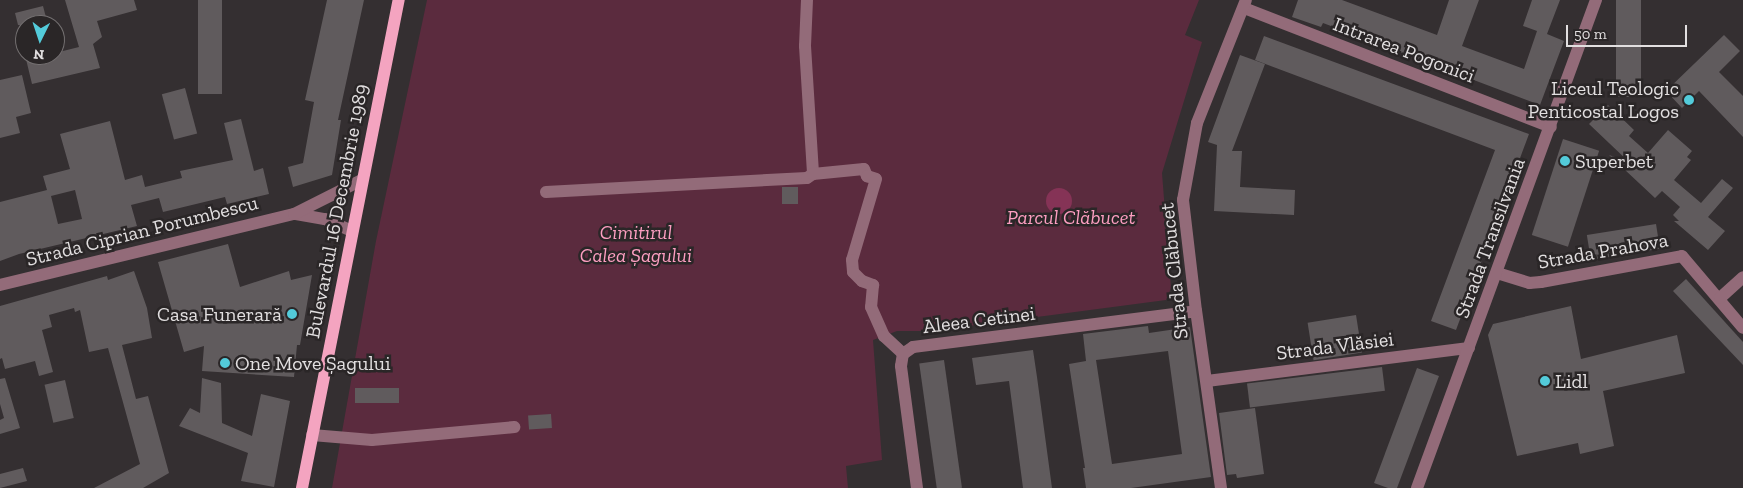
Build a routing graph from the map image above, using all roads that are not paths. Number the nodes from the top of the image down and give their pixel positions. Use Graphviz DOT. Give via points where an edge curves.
graph roads {
  1 [pos="398,0"];
  2 [pos="807,0"];
  3 [pos="1596,0"];
  4 [pos="1245,4"];
  5 [pos="1551,127"];
  6 [pos="813,174"];
  7 [pos="362,180"];
  8 [pos="546,192"];
  9 [pos="294,214"];
  10 [pos="352,231"];
  11 [pos="1497,273"];
  12 [pos="1743,277"];
  13 [pos="0,285"];
  14 [pos="1720,298"];
  15 [pos="1196,311"];
  16 [pos="1743,328"];
  17 [pos="1469,348"];
  18 [pos="903,354"];
  19 [pos="1207,381"];
  20 [pos="514,427"];
  21 [pos="312,434"];
  22 [pos="302,488"];
  23 [pos="917,488"];
  24 [pos="1221,488"];
  25 [pos="1417,488"];
  1 -- 7 [label="main road, Bulevardul 16 Decembrie 1989"];
  2 -- 6 [label="street" via="805,46"];
  3 -- 5 [label="street, Strada Transilvania"];
  4 -- 5 [label="street, Intrarea Pogonici"];
  4 -- 15 [label="street, Strada Clăbucet" via="1205,100 1191,146 1183,200"];
  5 -- 11 [label="street, Strada Transilvania"];
  6 -- 8 [label="street" via="808,178 742,183"];
  6 -- 18 [label="street" via="864,169 867,176 876,179 852,260 853,272 873,285 871,307 884,336"];
  7 -- 9 [label="street, Strada Ciprian Porumbescu"];
  7 -- 10 [label="main road, Bulevardul 16 Decembrie 1989"];
  9 -- 10 [label="street, Strada Ciprian Porumbescu" via="319,217"];
  9 -- 13 [label="street, Strada Ciprian Porumbescu"];
  10 -- 21 [label="main road, Bulevardul 16 Decembrie 1989"];
  11 -- 14 [label="street, Strada Prahova" via="1524,282 1541,282 1682,256"];
  11 -- 17 [label="street, Strada Transilvania"];
  12 -- 14 [label="street"];
  14 -- 16 [label="street, Strada Prahova"];
  15 -- 18 [label="street, Aleea Cetinei" via="913,347"];
  15 -- 19 [label="street, Strada Clăbucet"];
  17 -- 19 [label="street, Strada Vlăsiei"];
  17 -- 25 [label="street, Strada Transilvania"];
  18 -- 23 [label="street, Aleea Cetinei" via="901,366"];
  19 -- 24 [label="street, Strada Clăbucet"];
  20 -- 21 [label="street" via="372,440"];
  21 -- 22 [label="main road, Bulevardul 16 Decembrie 1989"];
}
